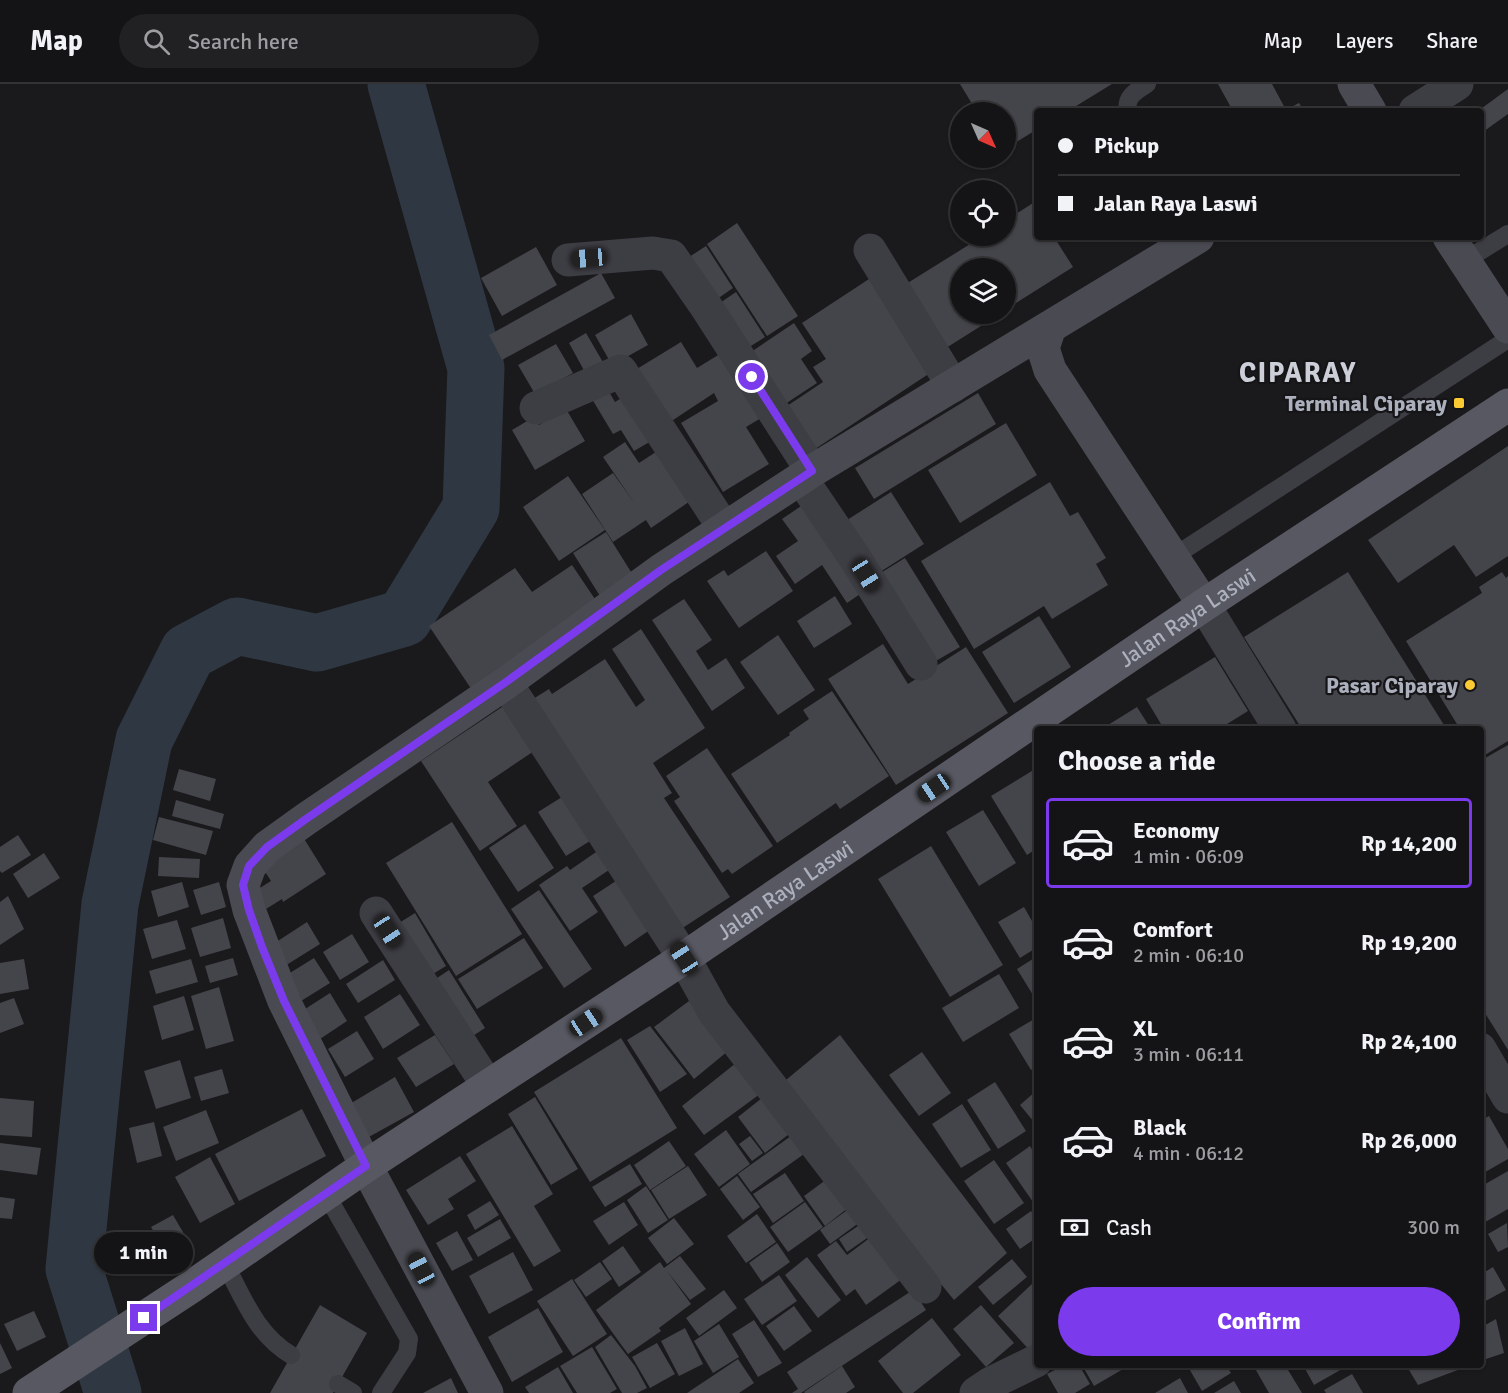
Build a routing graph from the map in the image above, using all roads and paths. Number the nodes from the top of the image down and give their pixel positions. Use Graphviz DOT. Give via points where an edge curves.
graph roads {
  1 [pos="1147,84"];
  2 [pos="1354,84"];
  3 [pos="1457,84"];
  4 [pos="1127,108"];
  5 [pos="1368,108"];
  6 [pos="1420,108"];
  7 [pos="1508,234"];
  8 [pos="1193,240"];
  9 [pos="1457,249"];
  10 [pos="870,250"];
  11 [pos="568,260"];
  12 [pos="1050,327"];
  13 [pos="1508,327"];
  14 [pos="1508,339"];
  15 [pos="953,386"];
  16 [pos="1508,405"];
  17 [pos="536,408"];
  18 [pos="807,475"];
  19 [pos="724,528"];
  20 [pos="1173,557"];
  21 [pos="1204,605"];
  22 [pos="921,664"];
  23 [pos="506,682"];
  24 [pos="1278,726"];
  25 [pos="376,913"];
  26 [pos="684,958"];
  27 [pos="1484,1056"];
  28 [pos="488,1086"];
  29 [pos="1508,1097"];
  30 [pos="366,1166"];
  31 [pos="326,1194"];
  32 [pos="225,1264"];
  33 [pos="925,1287"];
  34 [pos="291,1355"];
  35 [pos="1034,1362"];
  36 [pos="39,1387"];
  37 [pos="381,1393"];
  38 [pos="487,1393"];
  39 [pos="976,1393"];
  1 -- 4 [label="lane" via="1134,92"];
  2 -- 5 [label="street"];
  3 -- 6 [label="street"];
  7 -- 9 [label="lane"];
  8 -- 12 [label="street"];
  9 -- 13 [label="street"];
  10 -- 15 [label="street"];
  11 -- 18 [label="street" via="653,253 671,256 705,305"];
  12 -- 15 [label="street"];
  12 -- 20 [label="street" via="1043,348 1050,370"];
  14 -- 20 [label="lane"];
  15 -- 18 [label="street"];
  16 -- 21 [label="main road, Jalan Raya Laswi"];
  17 -- 19 [label="street" via="621,371"];
  18 -- 19 [label="street"];
  18 -- 22 [label="street"];
  19 -- 23 [label="street"];
  20 -- 21 [label="street"];
  21 -- 24 [label="street"];
  21 -- 26 [label="main road, Jalan Raya Laswi"];
  23 -- 26 [label="street"];
  23 -- 30 [label="street" via="267,847 249,866 243,885 284,1001"];
  25 -- 28 [label="street"];
  26 -- 28 [label="main road, Jalan Raya Laswi"];
  26 -- 33 [label="street" via="714,1012"];
  27 -- 29 [label="street"];
  28 -- 30 [label="main road, Jalan Raya Laswi"];
  30 -- 31 [label="main road, Jalan Raya Laswi"];
  30 -- 38 [label="street"];
  31 -- 32 [label="main road, Jalan Raya Laswi"];
  31 -- 37 [label="lane" via="409,1339 407,1353"];
  32 -- 34 [label="lane" via="259,1327"];
  32 -- 36 [label="main road, Jalan Raya Laswi"];
  35 -- 39 [label="street"];
}
